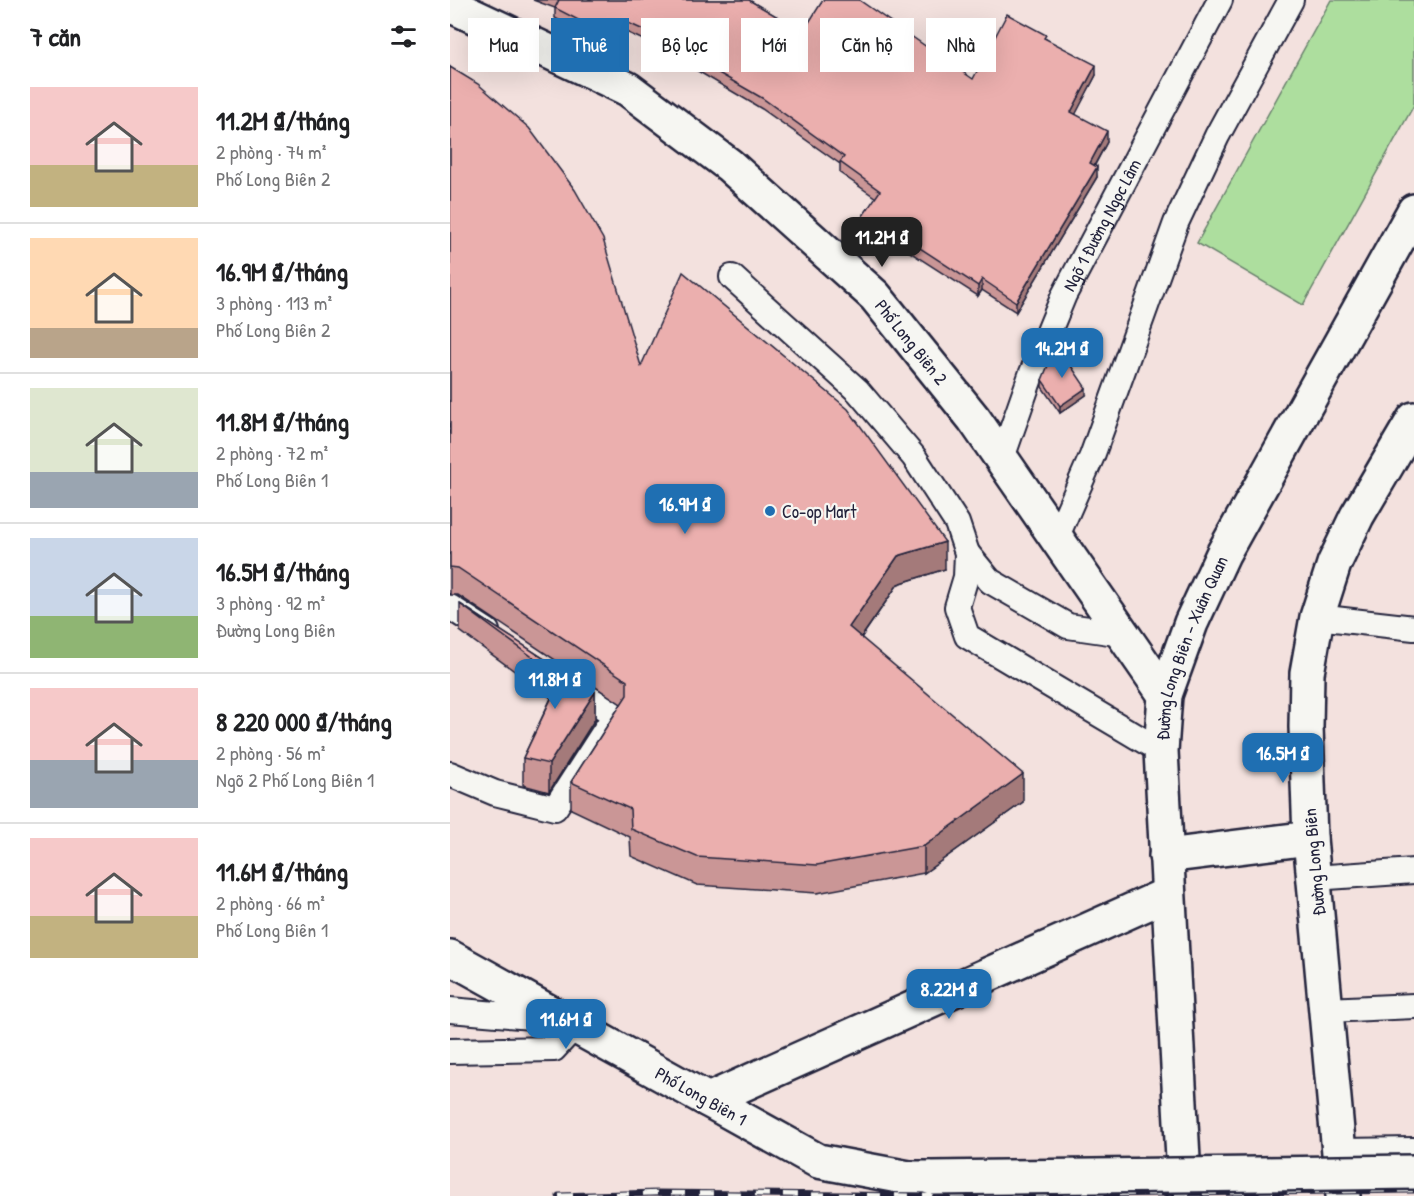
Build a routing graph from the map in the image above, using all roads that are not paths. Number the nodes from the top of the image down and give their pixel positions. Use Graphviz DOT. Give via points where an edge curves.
graph roads {
  1 [pos="1220,0"];
  2 [pos="1291,0"];
  3 [pos="452,11"];
  4 [pos="1414,211"];
  5 [pos="732,277"];
  6 [pos="1414,419"];
  7 [pos="1002,458"];
  8 [pos="1057,536"];
  9 [pos="967,553"];
  10 [pos="450,607"];
  11 [pos="1317,617"];
  12 [pos="1414,628"];
  13 [pos="1123,634"];
  14 [pos="510,645"];
  15 [pos="548,671"];
  16 [pos="1165,694"];
  17 [pos="1161,751"];
  18 [pos="450,774"];
  19 [pos="1310,838"];
  20 [pos="1166,856"];
  21 [pos="1414,871"];
  22 [pos="1314,879"];
  23 [pos="1168,894"];
  24 [pos="450,957"];
  25 [pos="1414,1006"];
  26 [pos="450,1010"];
  27 [pos="1327,1010"];
  28 [pos="569,1023"];
  29 [pos="450,1052"];
  30 [pos="708,1100"];
  31 [pos="1414,1150"];
  32 [pos="1341,1151"];
  33 [pos="1414,1172"];
  34 [pos="1343,1190"];
  35 [pos="1185,1196"];
  1 -- 7 [label="lane, Ngõ 1 Đường Ngọc Lâm" via="1064,295"];
  2 -- 8 [label="lane" via="1217,136 1176,223 1092,456"];
  3 -- 7 [label="street, Phố Long Biên 2" via="628,89 729,165 874,296"];
  4 -- 16 [label="street, Đường Long Biên – Xuân Quan" via="1223,554 1191,623"];
  5 -- 9 [label="lane" via="858,391 914,457 957,524"];
  6 -- 11 [label="street, Đường Long Biên" via="1357,516"];
  7 -- 8 [label="street, Phố Long Biên 2"];
  8 -- 13 [label="street, Phố Long Biên 2"];
  9 -- 13 [label="lane" via="990,581 1068,626"];
  9 -- 17 [label="lane" via="966,577 957,608 967,636"];
  10 -- 14 [label="lane"];
  11 -- 12 [label="lane"];
  11 -- 19 [label="street, Đường Long Biên" via="1307,673"];
  13 -- 16 [label="street, Phố Long Biên 2"];
  15 -- 18 [label="lane" via="615,715 555,808 495,793"];
  16 -- 17 [label="street, Đường Long Biên – Xuân Quan"];
  17 -- 20 [label="street, Đường Long Biên – Xuân Quan"];
  19 -- 20 [label="street"];
  19 -- 22 [label="street, Đường Long Biên"];
  20 -- 23 [label="street, Đường Long Biên – Xuân Quan"];
  21 -- 22 [label="lane"];
  22 -- 27 [label="street, Đường Long Biên"];
  23 -- 30 [label="street"];
  23 -- 35 [label="street, Đường Long Biên – Xuân Quan"];
  24 -- 28 [label="street, Phố Long Biên 1"];
  25 -- 27 [label="lane"];
  26 -- 28 [label="lane"];
  27 -- 32 [label="street, Đường Long Biên"];
  28 -- 29 [label="lane" via="554,1049"];
  28 -- 30 [label="street, Phố Long Biên 1"];
  30 -- 33 [label="street, Phố Long Biên 1, bridge" via="818,1161 898,1176"];
  31 -- 32 [label="lane"];
  32 -- 34 [label="street, Đường Long Biên"];
}
